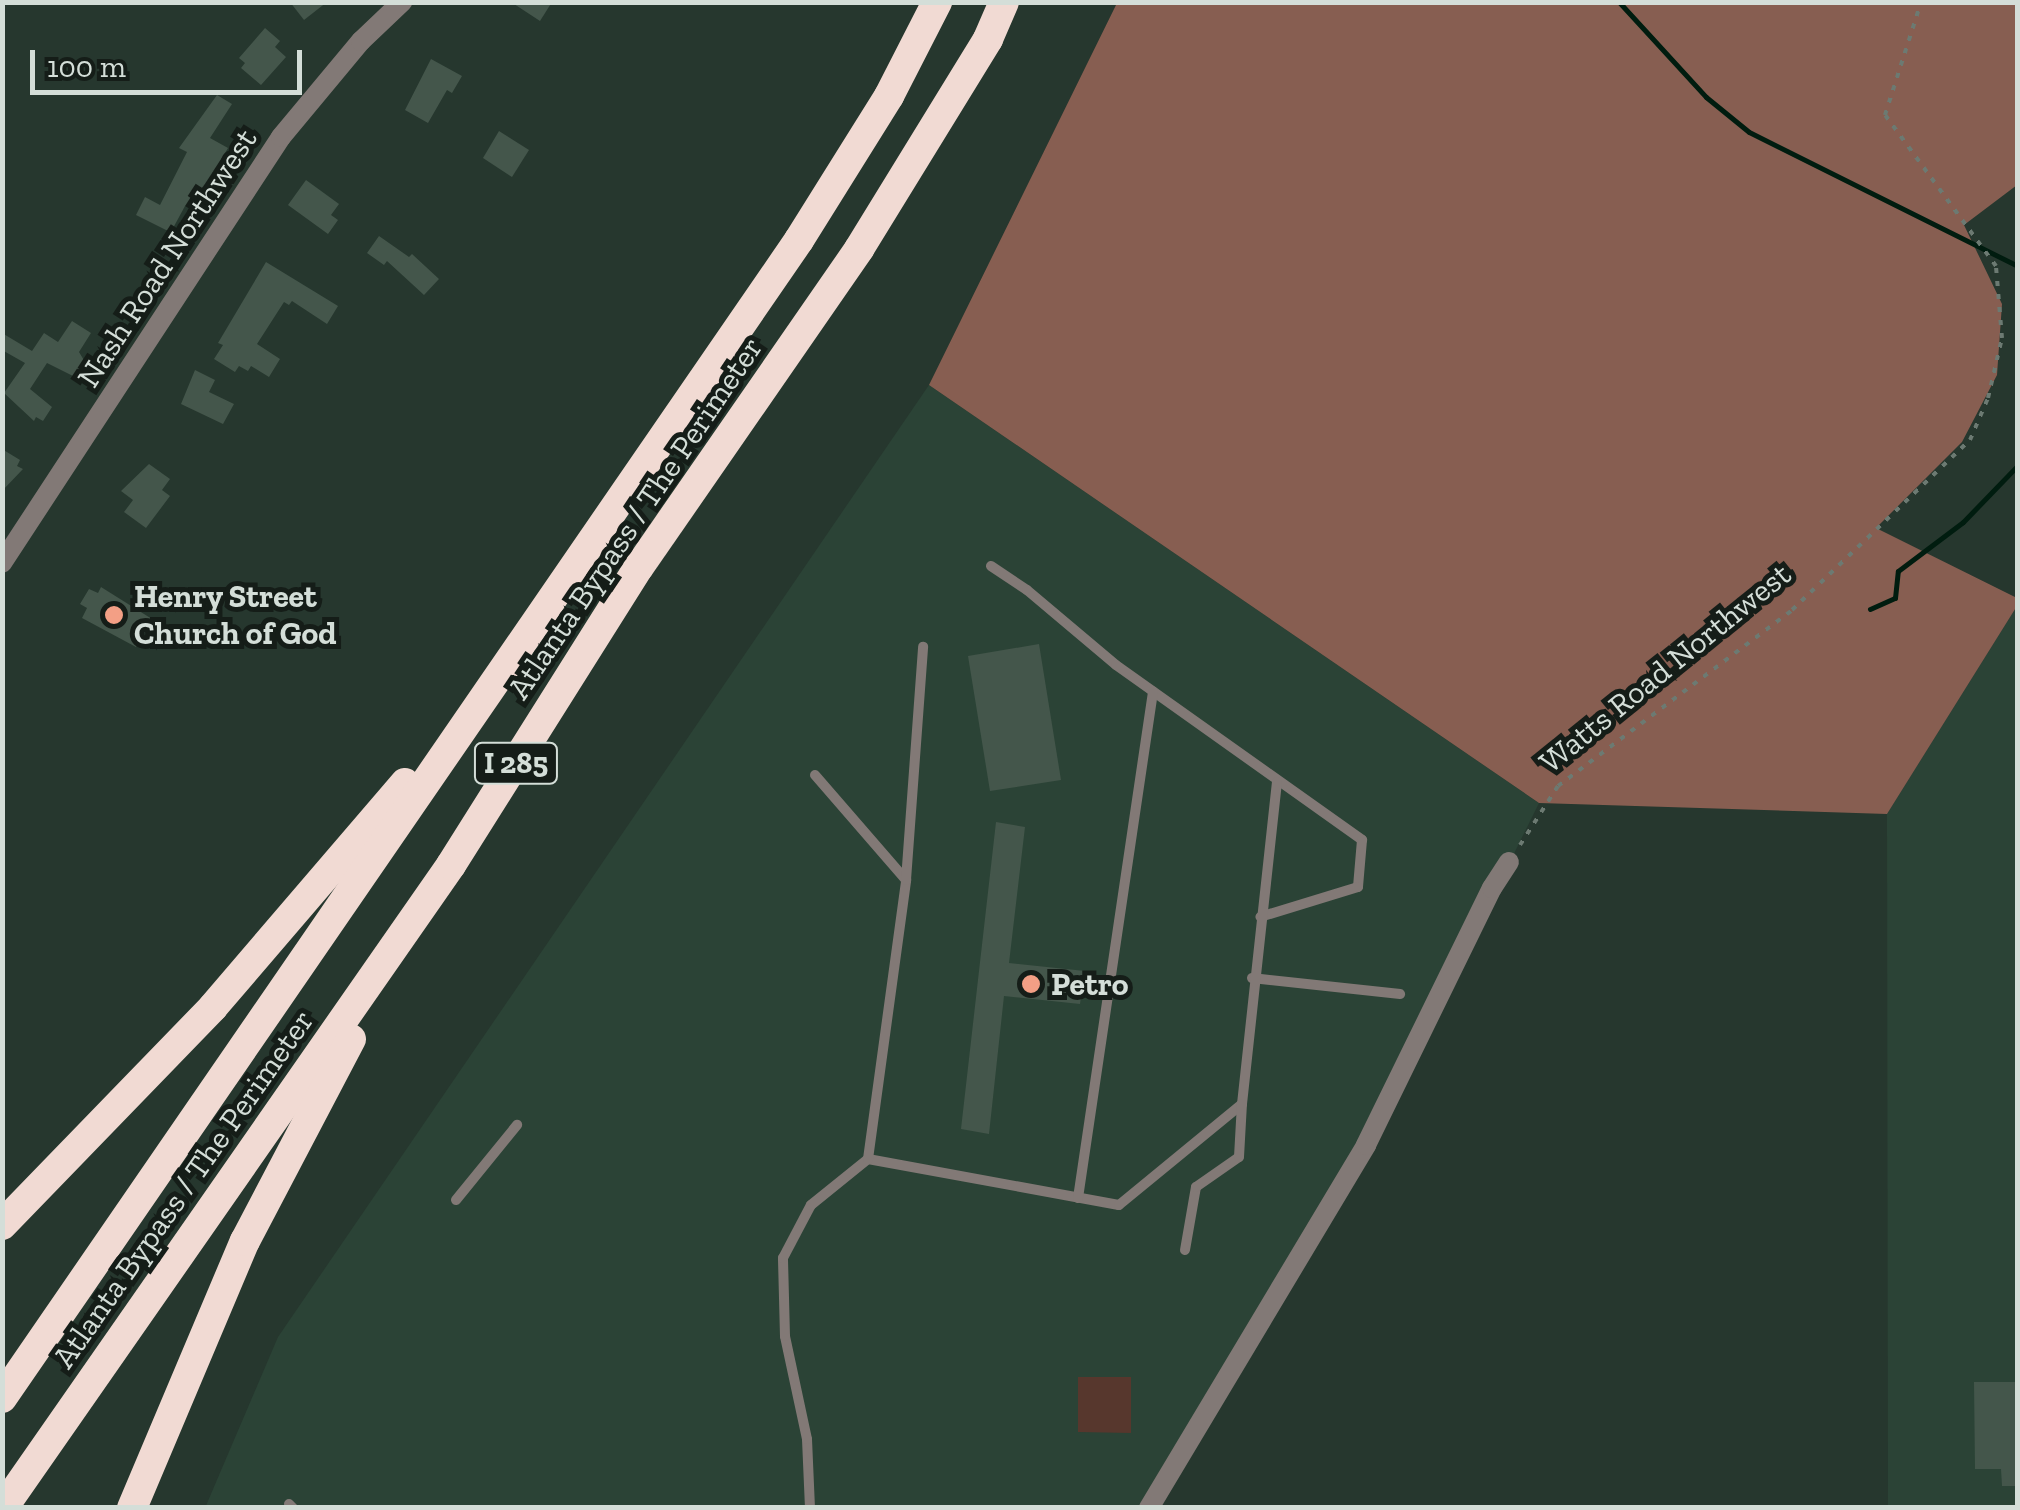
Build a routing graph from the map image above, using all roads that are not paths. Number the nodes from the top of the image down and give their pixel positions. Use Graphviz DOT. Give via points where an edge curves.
graph roads {
  1 [pos="402,2"];
  2 [pos="936,2"];
  3 [pos="1004,2"];
  4 [pos="2,563"];
  5 [pos="991,566"];
  6 [pos="924,648"];
  7 [pos="508,663"];
  8 [pos="1152,692"];
  9 [pos="815,775"];
  10 [pos="1276,782"];
  11 [pos="1510,862"];
  12 [pos="451,866"];
  13 [pos="906,880"];
  14 [pos="1260,917"];
  15 [pos="1252,978"];
  16 [pos="1400,994"];
  17 [pos="1242,1104"];
  18 [pos="517,1125"];
  19 [pos="868,1159"];
  20 [pos="1078,1198"];
  21 [pos="456,1200"];
  22 [pos="2,1225"];
  23 [pos="1185,1250"];
  24 [pos="2,1398"];
  25 [pos="3,1508"];
  26 [pos="132,1508"];
  27 [pos="810,1508"];
  28 [pos="1149,1508"];
  1 -- 4 [label="street, Nash Road Northwest" via="281,137"];
  2 -- 7 [label="highway, Atlanta Bypass / The Perimeter / I 285" via="890,96 799,240"];
  3 -- 12 [label="highway, Atlanta Bypass / The Perimeter / I 285" via="988,39 859,248 639,567"];
  5 -- 8 [label="lane"];
  6 -- 13 [label="lane"];
  7 -- 22 [label="highway" via="213,1007"];
  7 -- 24 [label="highway, Atlanta Bypass / The Perimeter / I 285"];
  8 -- 10 [label="lane"];
  8 -- 20 [label="lane"];
  9 -- 13 [label="lane"];
  10 -- 14 [label="lane"];
  10 -- 14 [label="lane" via="1362,840 1358,886"];
  11 -- 28 [label="street" via="1366,1146"];
  12 -- 25 [label="highway, Atlanta Bypass / The Perimeter / I 285"];
  12 -- 26 [label="highway" via="321,1092 245,1241"];
  13 -- 19 [label="lane"];
  14 -- 15 [label="lane"];
  15 -- 16 [label="lane"];
  15 -- 17 [label="lane"];
  17 -- 20 [label="lane" via="1119,1206"];
  17 -- 23 [label="lane" via="1240,1157 1196,1187"];
  18 -- 21 [label="lane"];
  19 -- 20 [label="lane"];
  19 -- 27 [label="lane" via="811,1205 783,1258 784,1336 807,1439"];
}
